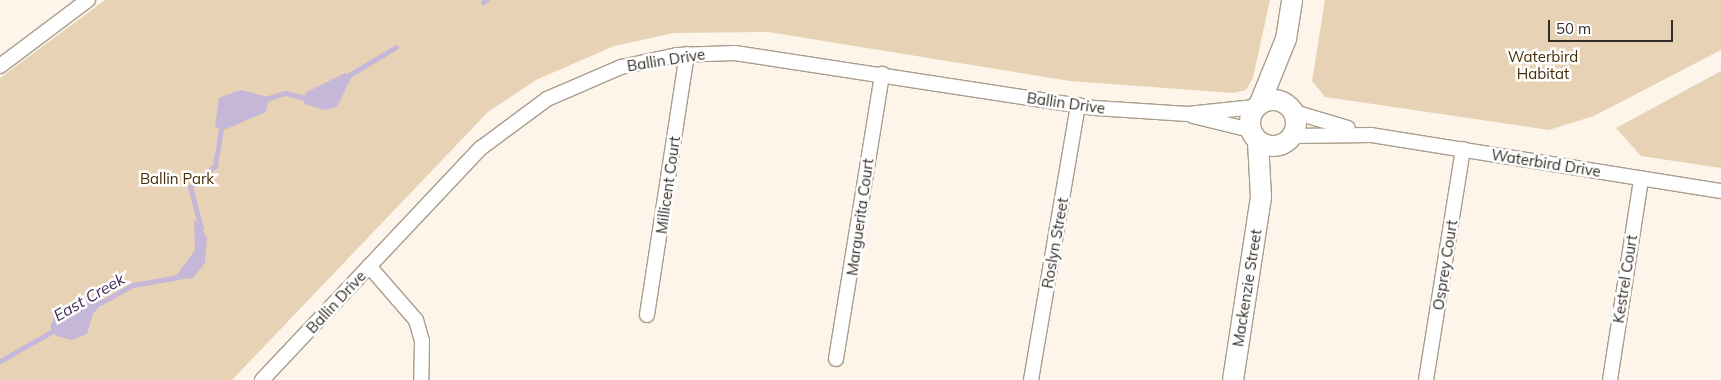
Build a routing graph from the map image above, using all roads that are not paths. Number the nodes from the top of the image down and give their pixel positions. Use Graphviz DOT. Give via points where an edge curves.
graph roads {
  1 [pos="88,0"];
  2 [pos="1292,0"];
  3 [pos="1286,39"];
  4 [pos="687,54"];
  5 [pos="0,66"];
  6 [pos="882,74"];
  7 [pos="1078,105"];
  8 [pos="1258,105"];
  9 [pos="1290,108"];
  10 [pos="1188,114"];
  11 [pos="1371,135"];
  12 [pos="1254,136"];
  13 [pos="1287,140"];
  14 [pos="1463,149"];
  15 [pos="1641,179"];
  16 [pos="1721,191"];
  17 [pos="1261,197"];
  18 [pos="369,266"];
  19 [pos="647,315"];
  20 [pos="836,359"];
  21 [pos="262,380"];
  22 [pos="421,380"];
  23 [pos="1031,380"];
  24 [pos="1233,380"];
  25 [pos="1426,380"];
  26 [pos="1610,380"];
  1 -- 5 [label="street"];
  2 -- 3 [label="main road"];
  3 -- 8 [label="main road"];
  3 -- 9 [label="main road"];
  4 -- 6 [label="street, Ballin Drive" via="764,55"];
  4 -- 18 [label="street, Ballin Drive" via="596,76 524,114 482,148"];
  4 -- 19 [label="street, Millicent Court"];
  6 -- 7 [label="street, Ballin Drive"];
  6 -- 20 [label="street, Marguerita Court"];
  7 -- 10 [label="street, Ballin Drive"];
  7 -- 23 [label="street, Roslyn Street"];
  8 -- 9 [label="main road" via="1273,100"];
  8 -- 10 [label="street, Ballin Drive"];
  8 -- 12 [label="main road" via="1249,118"];
  9 -- 11 [label="street, Waterbird Drive"];
  9 -- 13 [label="main road" via="1296,125"];
  10 -- 12 [label="street, Ballin Drive"];
  11 -- 13 [label="street, Waterbird Drive"];
  11 -- 14 [label="street, Waterbird Drive"];
  12 -- 13 [label="main road"];
  12 -- 17 [label="main road, Mackenzie Street"];
  13 -- 17 [label="main road, Mackenzie Street"];
  14 -- 15 [label="street, Waterbird Drive"];
  14 -- 25 [label="street, Osprey Court"];
  15 -- 16 [label="street, Waterbird Drive"];
  15 -- 26 [label="street, Kestrel Court"];
  17 -- 24 [label="main road, Mackenzie Street"];
  18 -- 21 [label="street, Ballin Drive"];
  18 -- 22 [label="street" via="416,320 422,340"];
}
